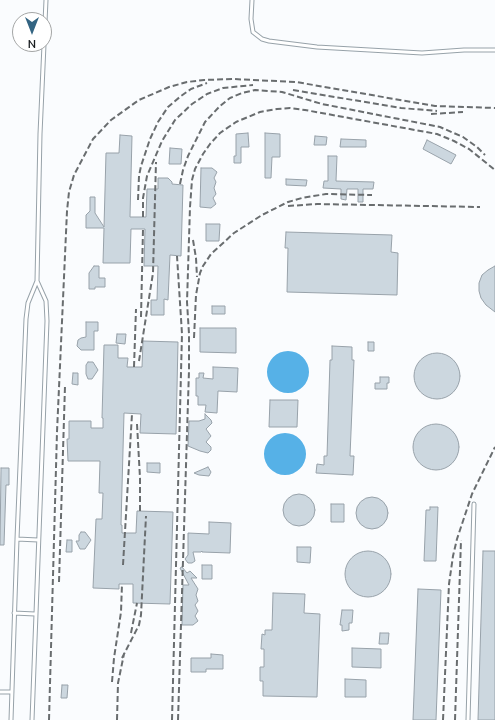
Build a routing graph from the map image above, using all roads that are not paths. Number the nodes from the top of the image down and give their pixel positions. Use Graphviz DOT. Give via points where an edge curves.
graph roads {
  1 [pos="46,0"];
  2 [pos="252,0"];
  3 [pos="495,50"];
  4 [pos="37,281"];
  5 [pos="474,504"];
  6 [pos="17,539"];
  7 [pos="38,540"];
  8 [pos="14,613"];
  9 [pos="35,614"];
  10 [pos="0,692"];
  11 [pos="12,692"];
  12 [pos="11,720"];
  13 [pos="32,720"];
  14 [pos="468,720"];
  1 -- 4 [label="lane"];
  2 -- 3 [label="lane" via="253,32 269,41 317,47 422,53"];
  4 -- 6 [label="lane" via="26,310"];
  4 -- 7 [label="lane" via="46,301 47,316"];
  5 -- 14 [label="lane"];
  6 -- 7 [label="lane"];
  6 -- 8 [label="lane"];
  7 -- 9 [label="lane"];
  8 -- 9 [label="lane"];
  8 -- 11 [label="lane"];
  9 -- 13 [label="lane"];
  10 -- 11 [label="lane"];
  11 -- 12 [label="lane"];
}
